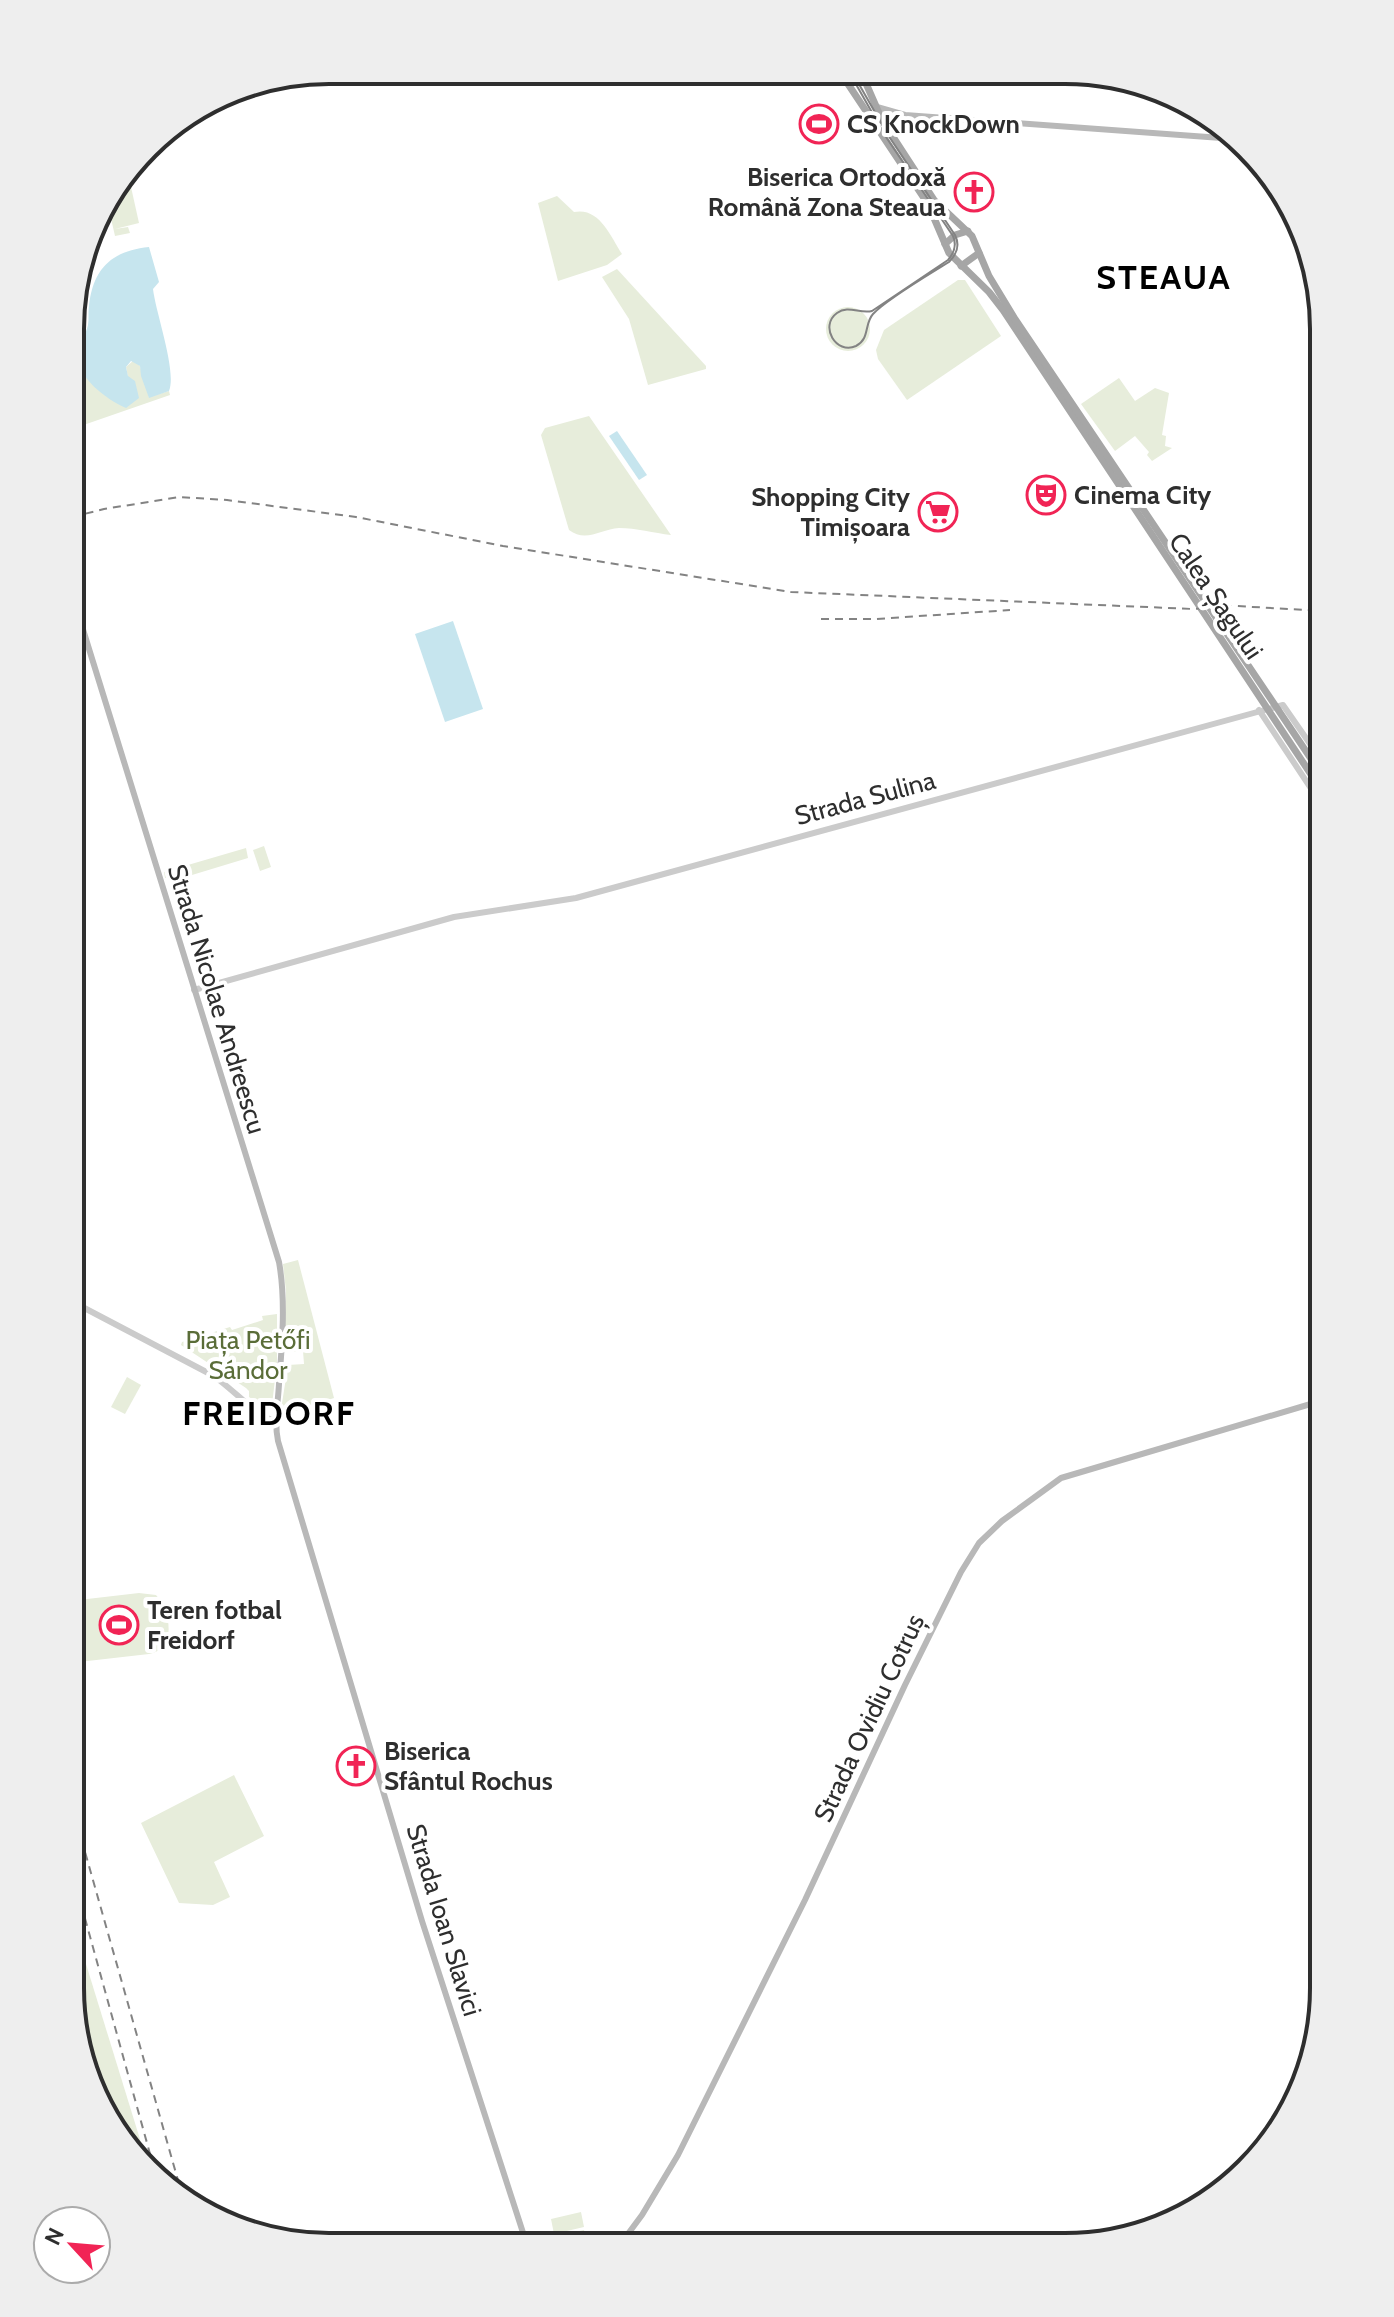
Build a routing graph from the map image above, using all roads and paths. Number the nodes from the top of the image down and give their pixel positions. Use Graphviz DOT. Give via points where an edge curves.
graph roads {
  1 [pos="848,84"];
  2 [pos="866,84"];
  3 [pos="876,107"];
  4 [pos="1217,138"];
  5 [pos="968,231"];
  6 [pos="945,244"];
  7 [pos="979,253"];
  8 [pos="961,266"];
  9 [pos="1125,490"];
  10 [pos="84,633"];
  11 [pos="1259,710"];
  12 [pos="1278,718"];
  13 [pos="1310,743"];
  14 [pos="1310,759"];
  15 [pos="1310,770"];
  16 [pos="1310,786"];
  17 [pos="194,990"];
  18 [pos="84,1308"];
  19 [pos="1309,1404"];
  20 [pos="275,1421"];
  21 [pos="523,2233"];
  22 [pos="629,2233"];
  1 -- 6 [label="main road, Calea Șagului" via="928,204"];
  2 -- 3 [label="main road, Calea Șagului"];
  3 -- 4 [label="main road" via="905,115"];
  3 -- 5 [label="main road, Calea Șagului" via="934,200"];
  5 -- 6 [label="main road"];
  5 -- 7 [label="main road, Calea Șagului"];
  6 -- 8 [label="main road, Calea Șagului"];
  7 -- 8 [label="main road"];
  7 -- 9 [label="main road, Calea Șagului"];
  8 -- 9 [label="main road, Calea Șagului" via="1003,310"];
  9 -- 12 [label="main road, Calea Șagului"];
  10 -- 17 [label="main road, Strada Nicolae Andreescu"];
  11 -- 13 [label="street, Strada Sulina" via="1283,705"];
  11 -- 16 [label="street"];
  11 -- 17 [label="street, Strada Sulina" via="576,898 454,917"];
  12 -- 14 [label="main road, Calea Șagului"];
  12 -- 15 [label="main road, Calea Șagului"];
  17 -- 20 [label="main road, Strada Nicolae Andreescu" via="281,1276"];
  18 -- 20 [label="street" via="212,1375 264,1418"];
  19 -- 22 [label="main road, Strada Ovidiu Cotruș" via="1061,1478 979,1543 682,2147"];
  20 -- 21 [label="main road, Strada Ioan Slavici" via="426,1932"];
}
